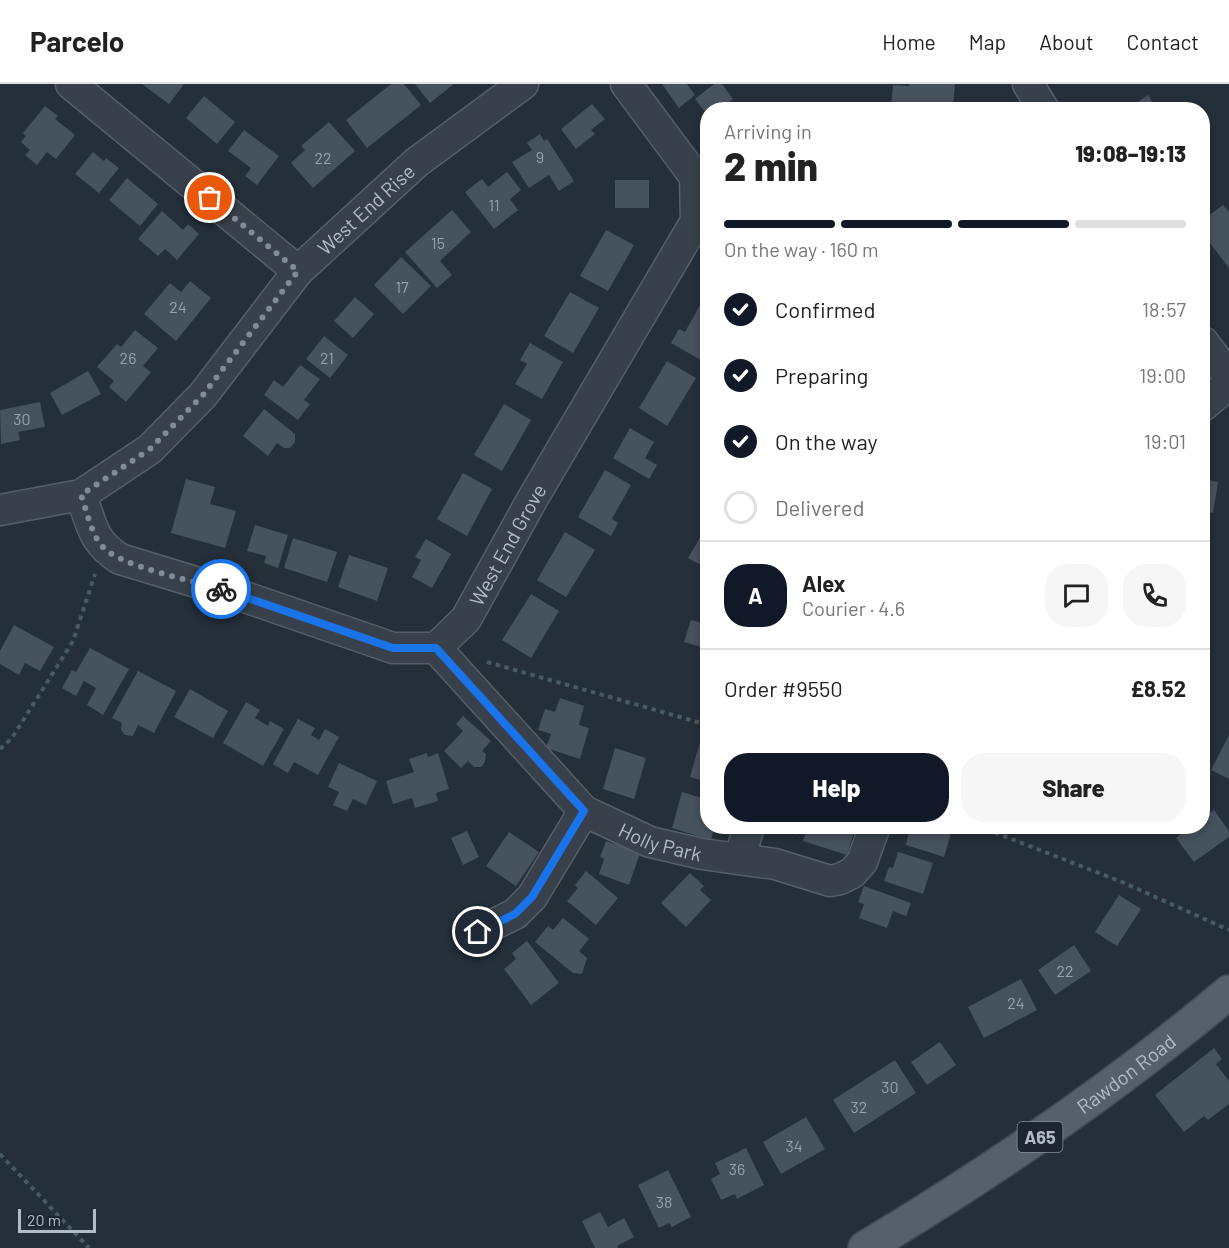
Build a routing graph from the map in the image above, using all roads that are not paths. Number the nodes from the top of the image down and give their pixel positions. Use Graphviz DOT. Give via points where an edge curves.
graph roads {
  1 [pos="71,84"];
  2 [pos="523,84"];
  3 [pos="626,84"];
  4 [pos="1028,84"];
  5 [pos="1039,102"];
  6 [pos="298,271"];
  7 [pos="1210,351"];
  8 [pos="1229,376"];
  9 [pos="1229,384"];
  10 [pos="1210,400"];
  11 [pos="81,495"];
  12 [pos="0,510"];
  13 [pos="436,648"];
  14 [pos="584,811"];
  15 [pos="747,834"];
  16 [pos="872,834"];
  17 [pos="740,858"];
  18 [pos="478,932"];
  19 [pos="1229,992"];
  20 [pos="865,1248"];
  1 -- 6 [label="street"];
  2 -- 6 [label="street, West End Rise" via="417,162"];
  3 -- 13 [label="street, West End Grove" via="695,177 696,221 466,619"];
  4 -- 5 [label="street"];
  6 -- 11 [label="street, West End Rise" via="203,395 150,449"];
  7 -- 8 [label="street"];
  9 -- 10 [label="street"];
  11 -- 12 [label="street, West End Rise"];
  11 -- 13 [label="street" via="97,539 120,559 393,648"];
  13 -- 14 [label="street, Holly Park"];
  14 -- 17 [label="street, Holly Park" via="650,842"];
  14 -- 18 [label="street" via="532,897 515,914"];
  15 -- 17 [label="street"];
  16 -- 17 [label="street, Holly Park" via="862,862 840,879 824,879"];
  19 -- 20 [label="main road, Rawdon Road / A65" via="1101,1093 1012,1156"];
}
